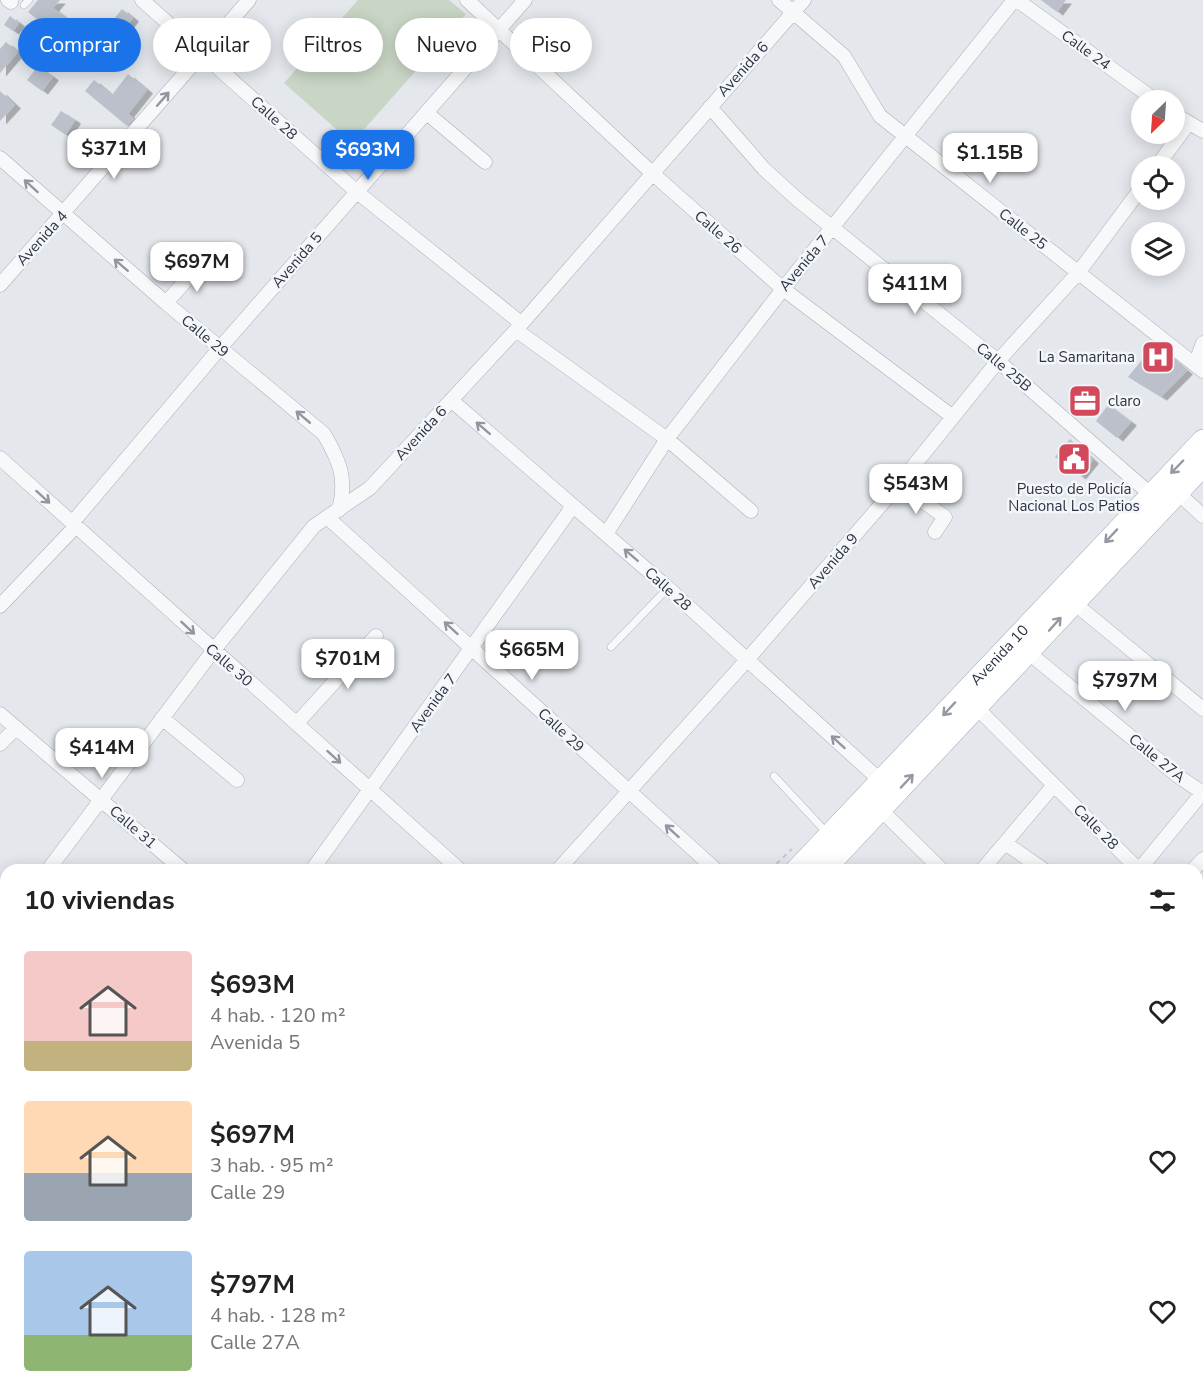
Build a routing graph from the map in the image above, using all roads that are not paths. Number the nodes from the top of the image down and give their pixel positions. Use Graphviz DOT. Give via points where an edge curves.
graph roads {
  1 [pos="142,0"];
  2 [pos="249,0"];
  3 [pos="467,0"];
  4 [pos="525,0"];
  5 [pos="779,0"];
  6 [pos="804,0"];
  7 [pos="1015,0"];
  8 [pos="793,12"];
  9 [pos="163,18"];
  10 [pos="233,18"];
  11 [pos="499,30"];
  12 [pos="186,72"];
  13 [pos="224,72"];
  14 [pos="1141,90"];
  15 [pos="710,107"];
  16 [pos="428,114"];
  17 [pos="1185,122"];
  18 [pos="1188,124"];
  19 [pos="1203,131"];
  20 [pos="904,136"];
  21 [pos="1164,156"];
  22 [pos="0,158"];
  23 [pos="485,162"];
  24 [pos="652,173"];
  25 [pos="357,192"];
  26 [pos="1131,202"];
  27 [pos="63,214"];
  28 [pos="833,229"];
  29 [pos="203,261"];
  30 [pos="1078,273"];
  31 [pos="0,285"];
  32 [pos="783,289"];
  33 [pos="166,303"];
  34 [pos="518,326"];
  35 [pos="1203,342"];
  36 [pos="220,348"];
  37 [pos="998,361"];
  38 [pos="1199,368"];
  39 [pos="451,400"];
  40 [pos="953,417"];
  41 [pos="667,439"];
  42 [pos="1203,440"];
  43 [pos="0,458"];
  44 [pos="1203,466"];
  45 [pos="899,484"];
  46 [pos="1164,498"];
  47 [pos="573,506"];
  48 [pos="752,512"];
  49 [pos="333,513"];
  50 [pos="1203,516"];
  51 [pos="74,525"];
  52 [pos="935,532"];
  53 [pos="606,534"];
  54 [pos="668,588"];
  55 [pos="2,601"];
  56 [pos="1074,603"];
  57 [pos="376,636"];
  58 [pos="611,647"];
  59 [pos="473,648"];
  60 [pos="213,651"];
  61 [pos="1029,653"];
  62 [pos="746,661"];
  63 [pos="976,707"];
  64 [pos="1203,709"];
  65 [pos="0,714"];
  66 [pos="162,718"];
  67 [pos="297,723"];
  68 [pos="16,728"];
  69 [pos="0,744"];
  70 [pos="774,776"];
  71 [pos="237,780"];
  72 [pos="881,781"];
  73 [pos="1054,785"];
  74 [pos="370,789"];
  75 [pos="628,791"];
  76 [pos="1203,793"];
  77 [pos="100,798"];
  78 [pos="881,810"];
  79 [pos="829,835"];
  80 [pos="1005,843"];
  81 [pos="52,864"];
  82 [pos="176,864"];
  83 [pos="316,864"];
  84 [pos="453,864"];
  85 [pos="563,864"];
  86 [pos="709,864"];
  87 [pos="802,864"];
  88 [pos="830,864"];
  89 [pos="936,864"];
  90 [pos="987,864"];
  91 [pos="1035,864"];
  92 [pos="1133,864"];
  93 [pos="1144,864"];
  1 -- 9 [label="street, Calle 28"];
  2 -- 10 [label="street, Avenida 4"];
  3 -- 11 [label="street, Calle 26"];
  4 -- 11 [label="street, Avenida 5"];
  5 -- 8 [label="street, Calle 25"];
  6 -- 8 [label="street, Avenida 6"];
  7 -- 14 [label="street, Calle 24"];
  7 -- 20 [label="street, Avenida 7"];
  8 -- 15 [label="street, Avenida 6"];
  8 -- 20 [label="street, Calle 25" via="844,56 880,116"];
  11 -- 16 [label="street, Avenida 5"];
  11 -- 24 [label="street, Calle 26"];
  27 -- 12 [label="street, Avenida 4, one-way"];
  13 -- 25 [label="street, Calle 28"];
  15 -- 24 [label="street, Avenida 6"];
  15 -- 28 [label="street, Calle 25B" via="765,169"];
  16 -- 23 [label="street"];
  16 -- 25 [label="street, Avenida 5"];
  17 -- 18 [label="street"];
  18 -- 19 [label="street"];
  18 -- 21 [label="street"];
  20 -- 28 [label="street, Avenida 7"];
  20 -- 30 [label="street, Calle 25"];
  27 -- 22 [label="street, Calle 29, one-way"];
  24 -- 32 [label="street, Calle 26"];
  24 -- 34 [label="street, Avenida 6"];
  25 -- 34 [label="street, Calle 28"];
  25 -- 36 [label="street, Avenida 5"];
  26 -- 30 [label="street, Avenida 9"];
  27 -- 31 [label="street, Avenida 4"];
  33 -- 27 [label="street, Calle 29, one-way"];
  28 -- 32 [label="street, Avenida 7"];
  28 -- 37 [label="street, Calle 25B"];
  29 -- 33 [label="street"];
  30 -- 37 [label="street, Avenida 9"];
  30 -- 38 [label="street, Calle 25"];
  32 -- 40 [label="street, Calle 26"];
  32 -- 41 [label="street, Avenida 7"];
  33 -- 36 [label="street, Calle 29"];
  34 -- 39 [label="street, Avenida 6"];
  34 -- 41 [label="street, Calle 28"];
  35 -- 38 [label="street"];
  49 -- 36 [label="street, Calle 29, one-way" via="343,480 340,461 324,435"];
  36 -- 51 [label="street, Avenida 5"];
  37 -- 40 [label="street, Avenida 9"];
  37 -- 46 [label="street, Calle 25B"];
  47 -- 39 [label="street, Calle 28, one-way"];
  39 -- 49 [label="street, Avenida 6" via="370,488"];
  40 -- 45 [label="street, Avenida 9"];
  41 -- 48 [label="street, Calle 28"];
  41 -- 53 [label="street, Avenida 7"];
  42 -- 46 [label="main road, Avenida 10, one-way"];
  43 -- 51 [label="street, Calle 30, one-way"];
  44 -- 46 [label="main road, Avenida 10"];
  45 -- 52 [label="street" via="945,517"];
  45 -- 62 [label="street, Avenida 9"];
  46 -- 50 [label="street, Calle 25B"];
  46 -- 56 [label="main road, Avenida 10"];
  46 -- 72 [label="main road, Avenida 10, one-way"];
  47 -- 53 [label="street, Calle 28"];
  47 -- 59 [label="street, Avenida 7"];
  59 -- 49 [label="street, Calle 29, one-way"];
  49 -- 60 [label="street, Avenida 6" via="314,526"];
  51 -- 55 [label="street, Avenida 5"];
  51 -- 60 [label="street, Calle 30, one-way"];
  54 -- 53 [label="street, Calle 28, one-way"];
  54 -- 58 [label="lane"];
  54 -- 62 [label="street, Calle 28"];
  61 -- 56 [label="main road, Avenida 10, one-way"];
  56 -- 64 [label="street"];
  57 -- 67 [label="street"];
  59 -- 74 [label="street, Avenida 7"];
  59 -- 75 [label="street, Calle 29"];
  60 -- 66 [label="street, Avenida 6"];
  60 -- 67 [label="street, Calle 30"];
  61 -- 63 [label="main road, Avenida 10"];
  61 -- 76 [label="street, Calle 27A"];
  72 -- 62 [label="street, Calle 28, one-way"];
  62 -- 75 [label="street, Avenida 9"];
  63 -- 73 [label="street, Calle 28"];
  78 -- 63 [label="main road, Avenida 10, one-way"];
  65 -- 68 [label="street, Calle 31"];
  66 -- 71 [label="street"];
  66 -- 77 [label="street, Avenida 6"];
  67 -- 74 [label="street, Calle 30, one-way"];
  68 -- 69 [label="street"];
  68 -- 77 [label="street, Calle 31"];
  70 -- 79 [label="lane"];
  72 -- 79 [label="main road, Avenida 10"];
  73 -- 80 [label="street"];
  73 -- 92 [label="street, Calle 28"];
  74 -- 83 [label="street, Avenida 7"];
  74 -- 84 [label="street, Calle 30"];
  75 -- 85 [label="street, Avenida 9"];
  86 -- 75 [label="street, Calle 29, one-way"];
  76 -- 93 [label="street"];
  77 -- 81 [label="street, Avenida 6"];
  77 -- 82 [label="street, Calle 31"];
  78 -- 88 [label="main road, Avenida 10"];
  78 -- 89 [label="street"];
  79 -- 87 [label="main road, Avenida 10"];
  80 -- 90 [label="street"];
  80 -- 91 [label="street"];
}
